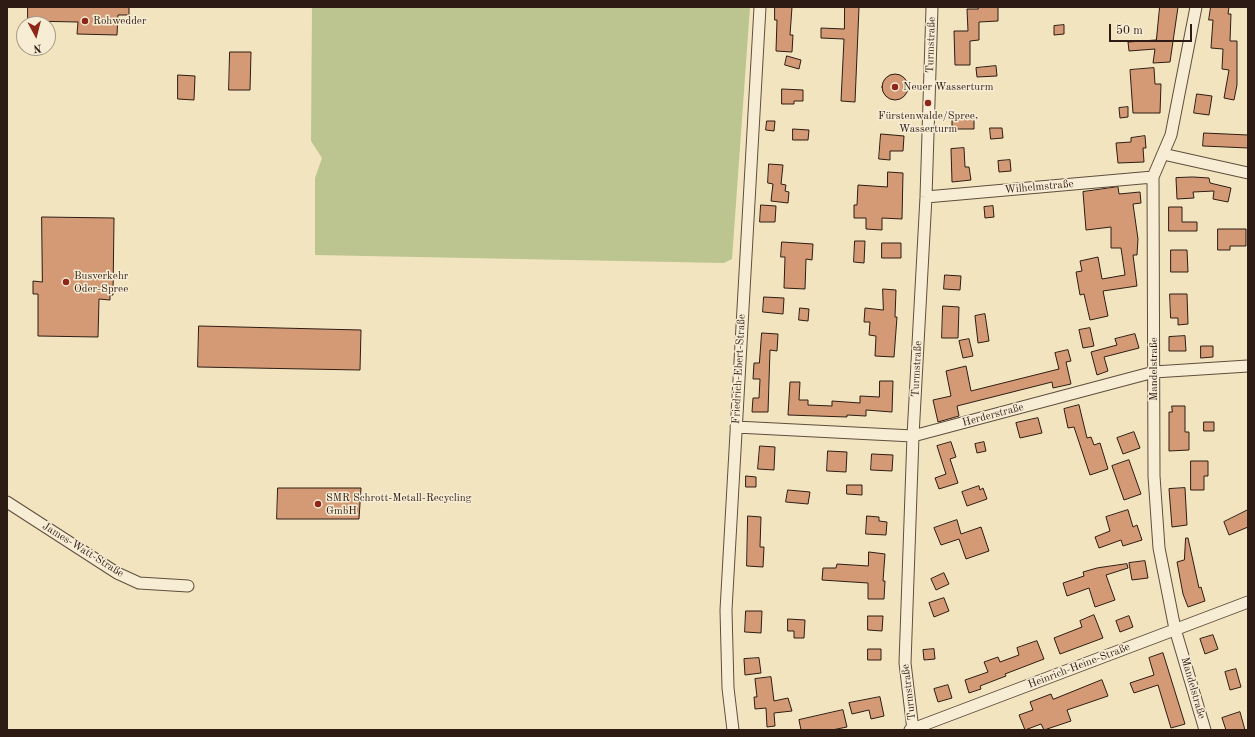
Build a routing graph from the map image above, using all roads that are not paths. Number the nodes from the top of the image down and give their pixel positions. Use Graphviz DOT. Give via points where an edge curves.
graph roads {
  1 [pos="760,7"];
  2 [pos="932,7"];
  3 [pos="1196,7"];
  4 [pos="1163,154"];
  5 [pos="1248,173"];
  6 [pos="1153,177"];
  7 [pos="926,197"];
  8 [pos="1248,366"];
  9 [pos="1154,372"];
  10 [pos="736,427"];
  11 [pos="913,436"];
  12 [pos="7,502"];
  13 [pos="188,586"];
  14 [pos="1248,602"];
  15 [pos="1175,629"];
  16 [pos="733,730"];
  17 [pos="912,730"];
  18 [pos="1205,730"];
  1 -- 10 [label="street, Friedrich-Ebert-Straße"];
  2 -- 7 [label="street, Turmstraße"];
  3 -- 4 [label="street, Mandelstraße" via="1170,135"];
  4 -- 5 [label="street"];
  4 -- 6 [label="street, Mandelstraße"];
  6 -- 7 [label="street, Wilhelmstraße"];
  6 -- 9 [label="street, Mandelstraße"];
  7 -- 11 [label="street, Turmstraße"];
  8 -- 9 [label="street, Herderstraße"];
  9 -- 11 [label="street, Herderstraße"];
  9 -- 15 [label="street, Mandelstraße" via="1154,476 1159,548"];
  10 -- 11 [label="street, Herderstraße"];
  10 -- 16 [label="street, Friedrich-Ebert-Straße" via="726,610 728,688"];
  11 -- 17 [label="street, Turmstraße" via="905,663"];
  12 -- 13 [label="street, James-Watt-Straße" via="117,573 139,583"];
  14 -- 15 [label="street, Heinrich-Heine-Straße"];
  15 -- 17 [label="street, Heinrich-Heine-Straße"];
  15 -- 18 [label="street, Mandelstraße"];
}
